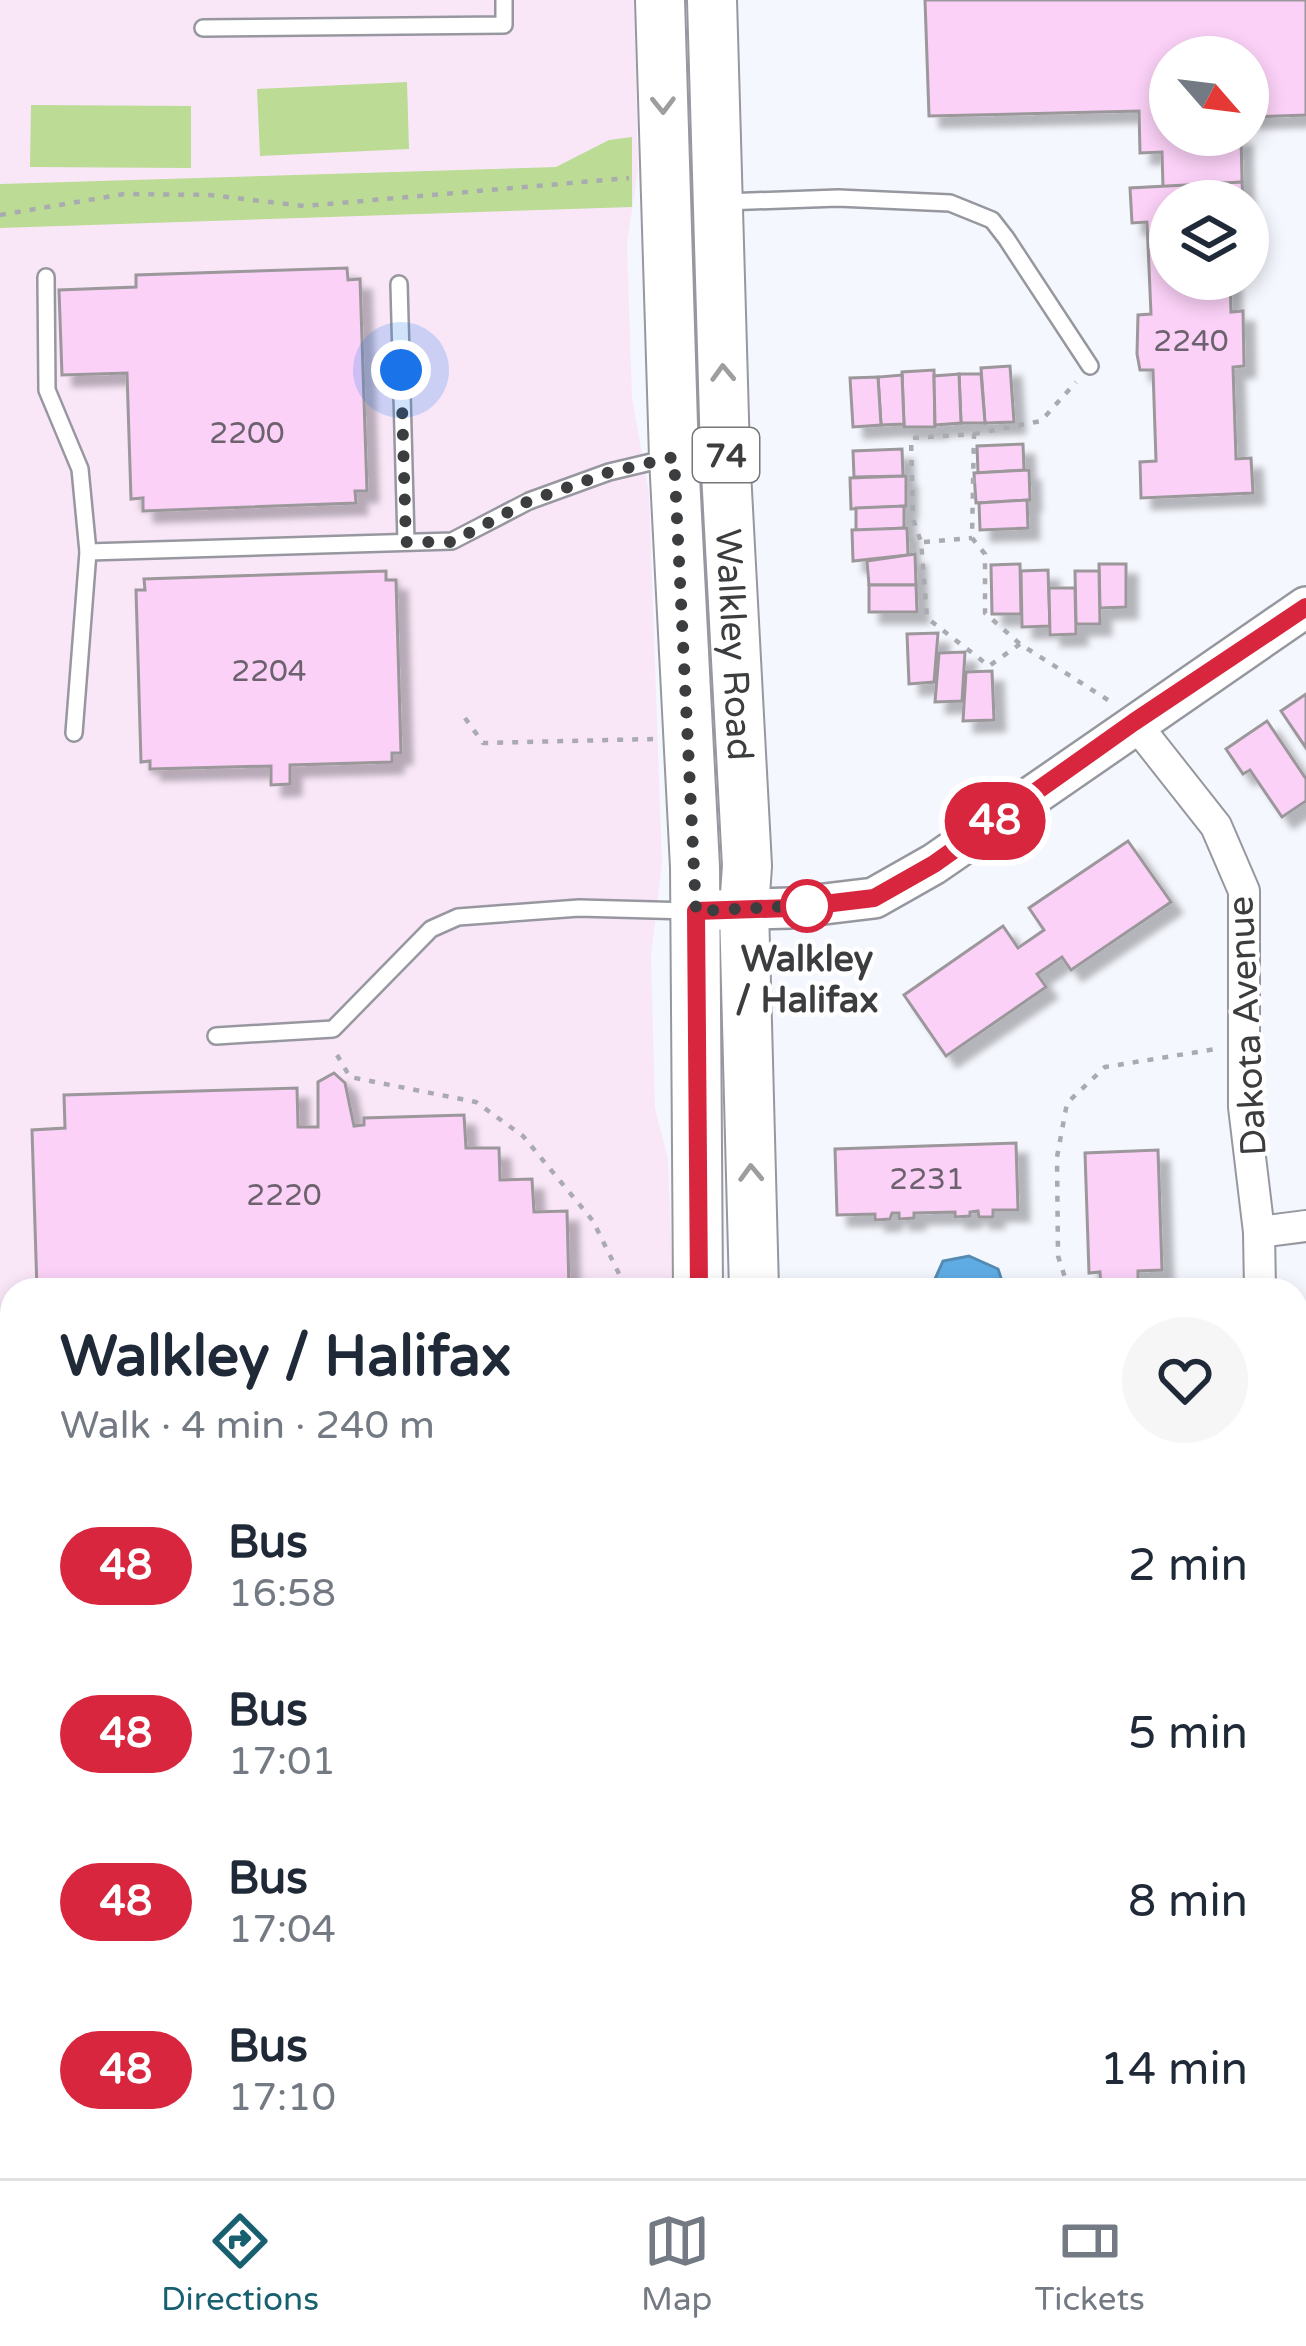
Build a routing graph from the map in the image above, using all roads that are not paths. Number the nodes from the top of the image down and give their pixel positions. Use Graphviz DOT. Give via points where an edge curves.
graph roads {
  1 [pos="504,0"];
  2 [pos="660,0"];
  3 [pos="712,0"];
  4 [pos="203,28"];
  5 [pos="665,193"];
  6 [pos="718,202"];
  7 [pos="46,278"];
  8 [pos="399,284"];
  9 [pos="1090,366"];
  10 [pos="725,454"];
  11 [pos="674,457"];
  12 [pos="406,542"];
  13 [pos="88,552"];
  14 [pos="1306,608"];
  15 [pos="1123,712"];
  16 [pos="74,733"];
  17 [pos="743,909"];
  18 [pos="696,911"];
  19 [pos="216,1036"];
  20 [pos="1306,1226"];
  21 [pos="1259,1232"];
  22 [pos="698,1278"];
  23 [pos="754,1278"];
  24 [pos="1260,1278"];
  1 -- 4 [label="lane" via="504,25"];
  2 -- 5 [label="main road, Walkley Road / 74, one-way"];
  3 -- 6 [label="main road, Walkley Road / 74"];
  5 -- 6 [label="main road"];
  5 -- 11 [label="main road, Walkley Road / 74"];
  6 -- 9 [label="lane" via="838,198 973,211 1006,238"];
  10 -- 6 [label="main road, Walkley Road / 74, one-way"];
  7 -- 13 [label="lane" via="47,390 80,469"];
  8 -- 12 [label="lane"];
  10 -- 11 [label="main road"];
  10 -- 17 [label="main road, Walkley Road / 74"];
  11 -- 12 [label="lane" via="529,501 452,542"];
  11 -- 18 [label="main road, Walkley Road / 74"];
  12 -- 13 [label="lane"];
  13 -- 16 [label="lane"];
  14 -- 15 [label="street"];
  15 -- 17 [label="street" via="934,864 874,898"];
  15 -- 21 [label="street, Dakota Avenue" via="1216,826 1244,891 1244,1107"];
  17 -- 18 [label="street"];
  23 -- 17 [label="main road, Walkley Road / 74, one-way"];
  18 -- 19 [label="lane" via="458,917 431,929 334,1029"];
  18 -- 22 [label="main road, Walkley Road / 74"];
  20 -- 21 [label="street"];
  21 -- 24 [label="street, Dakota Avenue"];
}
